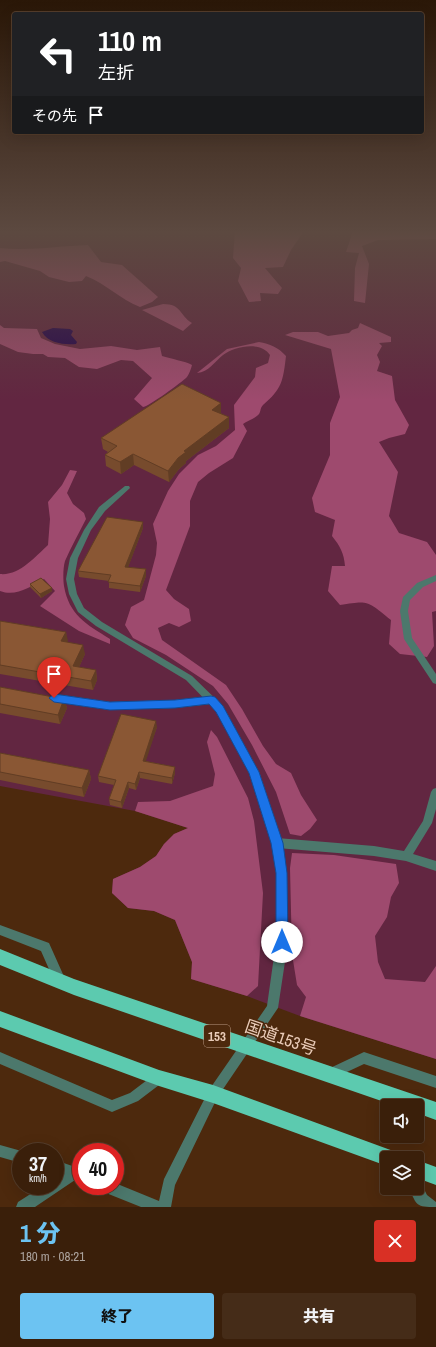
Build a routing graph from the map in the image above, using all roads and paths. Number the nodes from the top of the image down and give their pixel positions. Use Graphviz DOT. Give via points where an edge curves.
graph roads {
  1 [pos="127,488"];
  2 [pos="436,578"];
  3 [pos="436,681"];
  4 [pos="44,696"];
  5 [pos="211,700"];
  6 [pos="436,792"];
  7 [pos="277,843"];
  8 [pos="406,856"];
  9 [pos="436,866"];
  10 [pos="0,930"];
  11 [pos="0,957"];
  12 [pos="60,982"];
  13 [pos="0,1019"];
  14 [pos="245,1046"];
  15 [pos="0,1058"];
  16 [pos="329,1074"];
  17 [pos="159,1078"];
  18 [pos="436,1082"];
  19 [pos="213,1094"];
  20 [pos="436,1111"];
  21 [pos="0,1151"];
  22 [pos="12,1154"];
  23 [pos="380,1154"];
  24 [pos="424,1172"];
  25 [pos="436,1176"];
  26 [pos="124,1193"];
  27 [pos="41,1195"];
  28 [pos="420,1195"];
  29 [pos="23,1207"];
  30 [pos="157,1207"];
  31 [pos="164,1207"];
  32 [pos="432,1207"];
  1 -- 5 [label="street" via="102,509 88,530 74,558 70,579 73,594 81,610 99,624 189,678"];
  2 -- 3 [label="street" via="420,585 406,599 404,611 408,639"];
  4 -- 5 [label="street" via="110,706"];
  5 -- 7 [label="street" via="220,709 254,772"];
  6 -- 8 [label="street" via="427,823"];
  7 -- 8 [label="street"];
  7 -- 14 [label="street" via="282,873 282,942 272,1008"];
  8 -- 9 [label="street"];
  10 -- 12 [label="street" via="45,947"];
  11 -- 12 [label="highway, 国道153号 / 153"];
  12 -- 14 [label="highway, 国道153号 / 153"];
  13 -- 17 [label="highway"];
  14 -- 16 [label="highway, 国道153号 / 153"];
  14 -- 19 [label="street"];
  15 -- 17 [label="street" via="112,1106 134,1097"];
  16 -- 18 [label="street" via="364,1058"];
  16 -- 20 [label="highway, 国道153号 / 153"];
  17 -- 19 [label="highway"];
  19 -- 23 [label="highway"];
  19 -- 31 [label="street" via="169,1184"];
  21 -- 22 [label="street"];
  24 -- 25 [label="highway"];
  26 -- 30 [label="street"];
  27 -- 29 [label="street"];
  28 -- 32 [label="street"];
}
